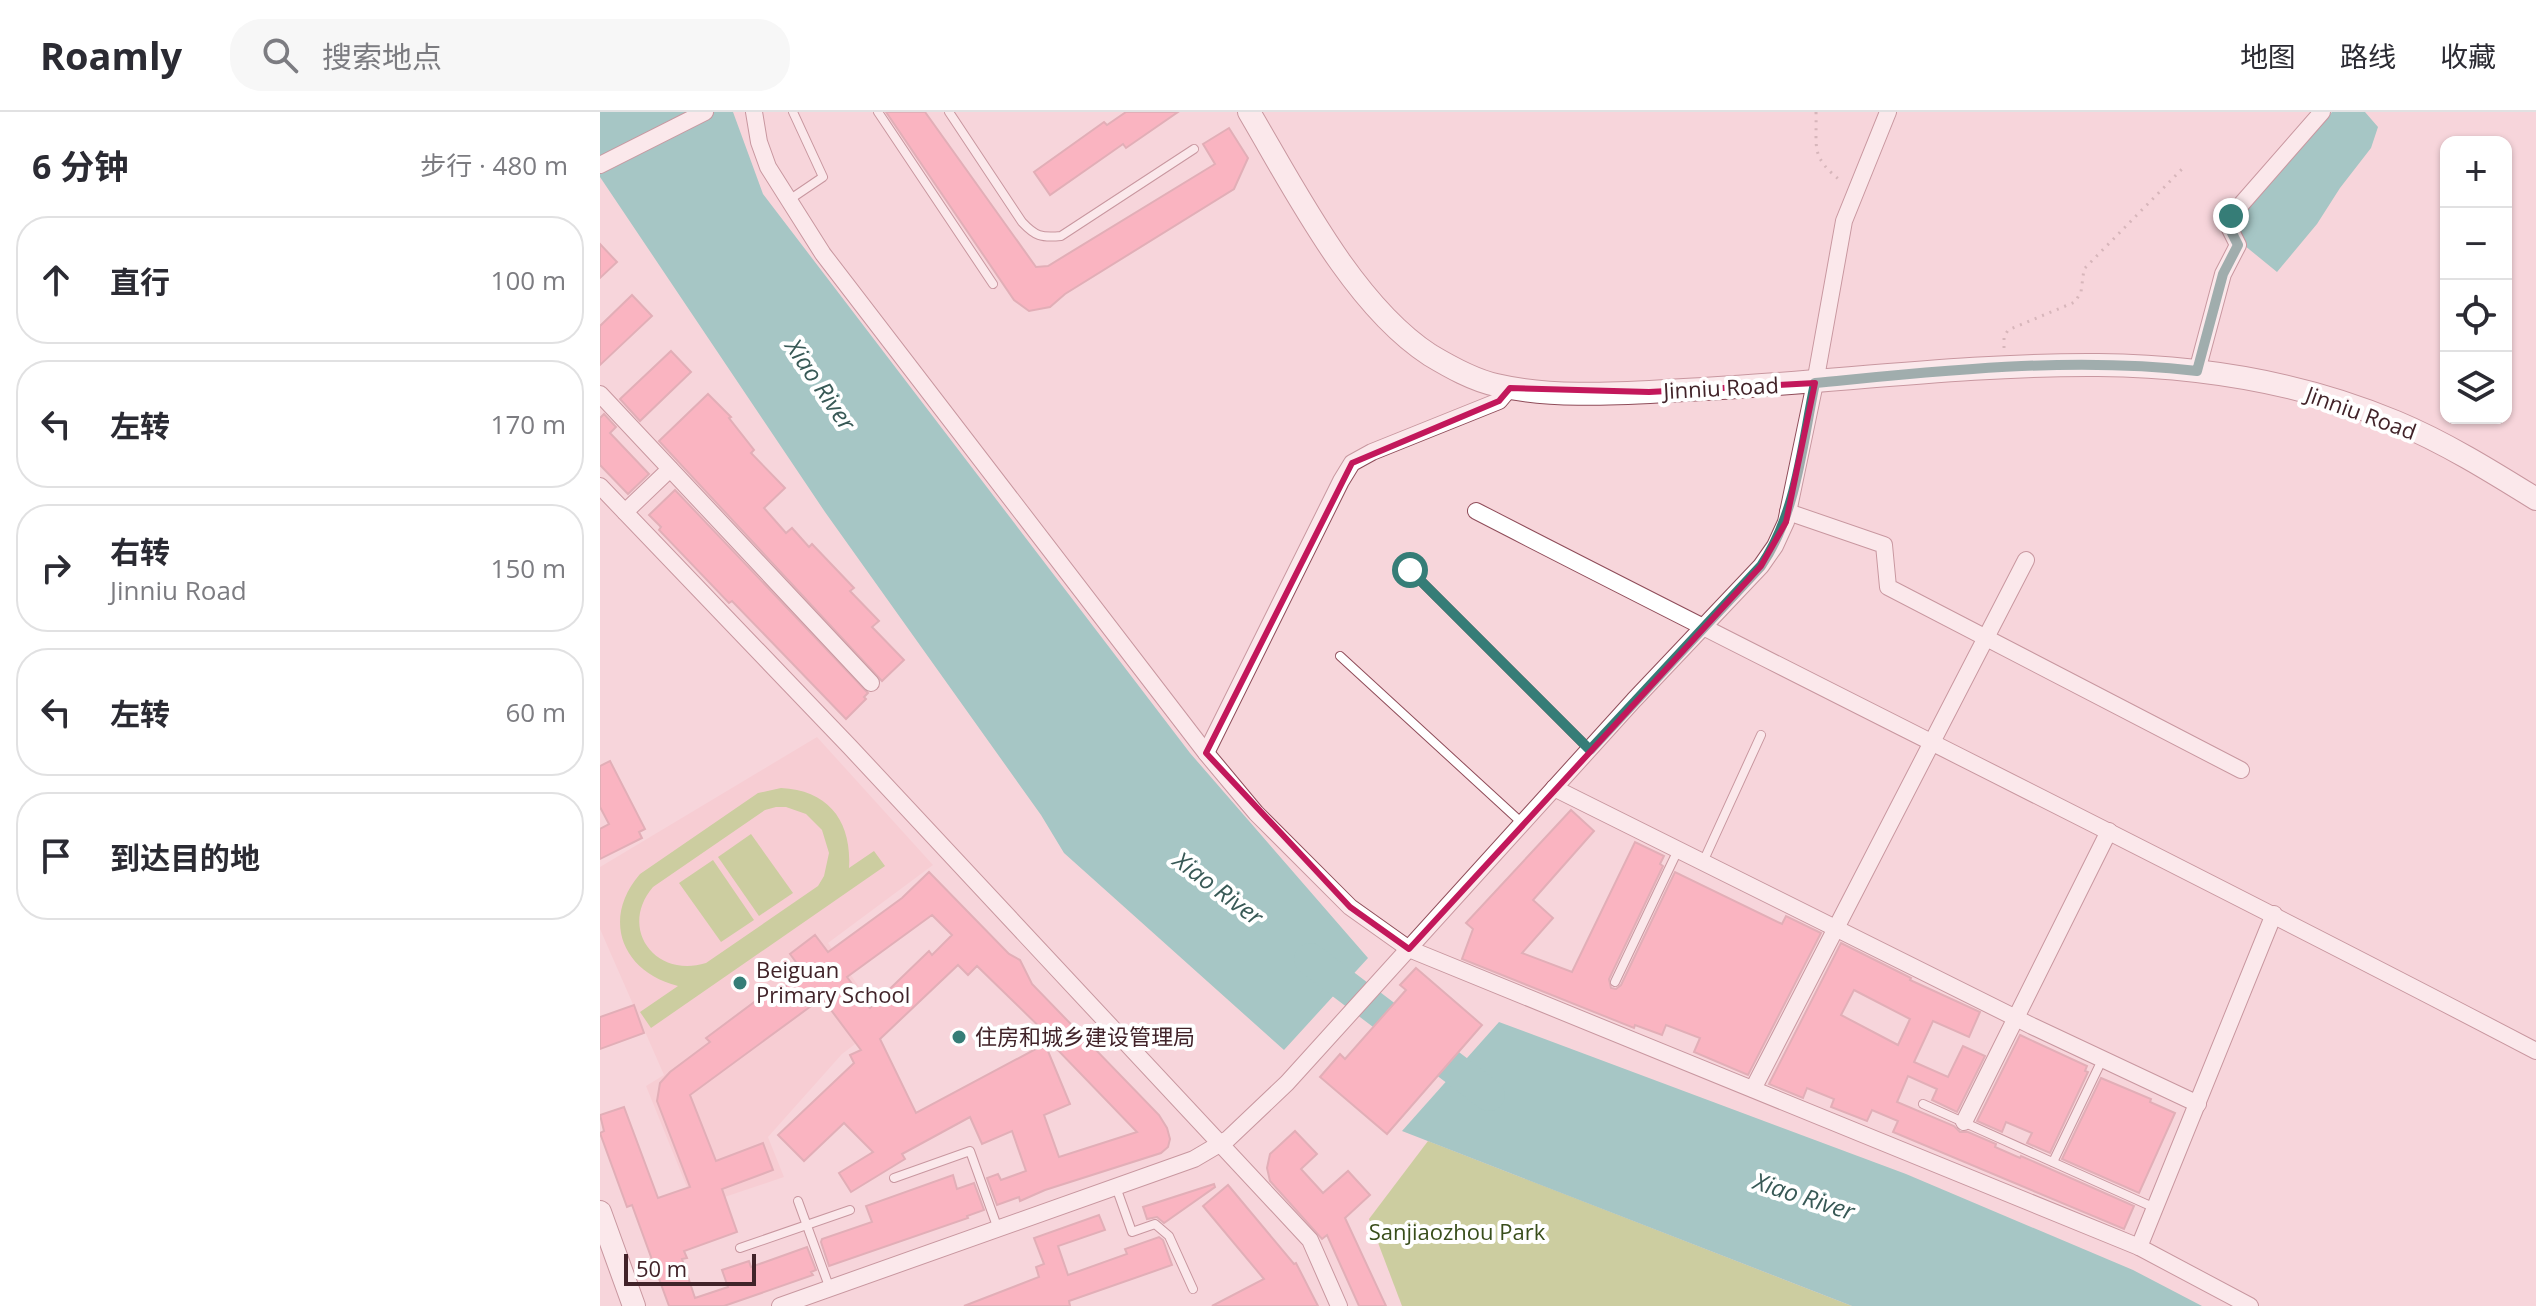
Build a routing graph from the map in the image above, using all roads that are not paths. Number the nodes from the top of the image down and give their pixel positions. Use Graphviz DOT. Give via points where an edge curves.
graph roads {
  1 [pos="705,112"];
  2 [pos="754,112"];
  3 [pos="793,112"];
  4 [pos="878,112"];
  5 [pos="949,112"];
  6 [pos="1249,112"];
  7 [pos="1888,112"];
  8 [pos="2322,112"];
  9 [pos="1194,149"];
  10 [pos="600,165"];
  11 [pos="789,200"];
  12 [pos="993,284"];
  13 [pos="2197,371"];
  14 [pos="1815,383"];
  15 [pos="1510,388"];
  16 [pos="600,394"];
  17 [pos="670,469"];
  18 [pos="600,486"];
  19 [pos="2536,499"];
  20 [pos="1476,511"];
  21 [pos="625,512"];
  22 [pos="1788,512"];
  23 [pos="2026,560"];
  24 [pos="1410,570"];
  25 [pos="1703,628"];
  26 [pos="1986,638"];
  27 [pos="1340,656"];
  28 [pos="871,683"];
  29 [pos="1761,735"];
  30 [pos="1932,743"];
  31 [pos="1590,750"];
  32 [pos="1206,753"];
  33 [pos="2241,770"];
  34 [pos="1554,788"];
  35 [pos="1523,823"];
  36 [pos="2109,831"];
  37 [pos="1678,850"];
  38 [pos="1703,862"];
  39 [pos="2274,914"];
  40 [pos="1836,928"];
  41 [pos="1405,953"];
  42 [pos="1615,982"];
  43 [pos="2016,1018"];
  44 [pos="2536,1051"];
  45 [pos="2102,1059"];
  46 [pos="1753,1089"];
  47 [pos="1923,1104"];
  48 [pos="2198,1104"];
  49 [pos="1964,1122"];
  50 [pos="1220,1144"];
  51 [pos="2053,1162"];
  52 [pos="894,1178"];
  53 [pos="1116,1187"];
  54 [pos="798,1201"];
  55 [pos="2155,1208"];
  56 [pos="850,1210"];
  57 [pos="600,1212"];
  58 [pos="807,1225"];
  59 [pos="998,1230"];
  60 [pos="2139,1247"];
  61 [pos="740,1248"];
  62 [pos="600,1249"];
  63 [pos="830,1289"];
  64 [pos="1193,1289"];
  65 [pos="620,1306"];
  66 [pos="634,1306"];
  67 [pos="780,1306"];
  68 [pos="1339,1306"];
  69 [pos="2250,1306"];
  1 -- 10 [label="street"];
  2 -- 11 [label="street" via="768,167"];
  3 -- 11 [label="lane" via="823,177"];
  4 -- 12 [label="lane"];
  5 -- 9 [label="lane" via="1022,222 1041,238 1061,236"];
  6 -- 15 [label="main road, Jinniu Road" via="1349,271 1396,328 1460,372"];
  7 -- 14 [label="street" via="1844,221"];
  8 -- 13 [label="street" via="2231,216 2229,227 2238,245 2223,274"];
  11 -- 32 [label="street" via="823,254"];
  13 -- 14 [label="main road, Jinniu Road" via="2097,365"];
  13 -- 19 [label="main road, Jinniu Road" via="2283,385 2384,418"];
  14 -- 15 [label="main road, Jinniu Road" via="1649,392"];
  14 -- 22 [label="street"];
  15 -- 32 [label="street" via="1499,401 1352,463"];
  16 -- 17 [label="street"];
  17 -- 21 [label="street"];
  17 -- 28 [label="street"];
  18 -- 21 [label="street"];
  20 -- 25 [label="street"];
  21 -- 50 [label="street"];
  22 -- 25 [label="street" via="1761,566"];
  22 -- 26 [label="street" via="1884,545 1888,587"];
  23 -- 26 [label="street"];
  24 -- 31 [label="lane"];
  25 -- 30 [label="street"];
  25 -- 31 [label="street"];
  26 -- 30 [label="street"];
  26 -- 33 [label="street"];
  27 -- 35 [label="lane"];
  29 -- 38 [label="lane"];
  30 -- 36 [label="street"];
  30 -- 40 [label="street"];
  31 -- 34 [label="street"];
  32 -- 41 [label="street" via="1256,813 1350,907"];
  34 -- 35 [label="street"];
  34 -- 37 [label="street"];
  35 -- 41 [label="street"];
  36 -- 39 [label="street"];
  36 -- 43 [label="street"];
  37 -- 38 [label="street"];
  37 -- 42 [label="lane"];
  38 -- 40 [label="street"];
  39 -- 44 [label="street"];
  39 -- 48 [label="street"];
  40 -- 43 [label="street"];
  40 -- 46 [label="street"];
  41 -- 46 [label="street"];
  41 -- 50 [label="street" via="1287,1083"];
  43 -- 45 [label="street"];
  43 -- 49 [label="street"];
  45 -- 48 [label="street"];
  45 -- 51 [label="lane"];
  46 -- 60 [label="street"];
  47 -- 49 [label="lane"];
  48 -- 55 [label="street"];
  49 -- 51 [label="lane"];
  50 -- 53 [label="street"];
  50 -- 68 [label="street" via="1310,1240"];
  51 -- 55 [label="lane"];
  52 -- 59 [label="lane" via="970,1151"];
  53 -- 59 [label="street"];
  53 -- 64 [label="lane" via="1132,1232 1155,1224 1169,1236"];
  54 -- 58 [label="lane"];
  55 -- 60 [label="street"];
  56 -- 58 [label="lane"];
  57 -- 66 [label="main road"];
  58 -- 61 [label="lane"];
  58 -- 63 [label="lane"];
  59 -- 63 [label="street"];
  60 -- 69 [label="street"];
  62 -- 65 [label="main road"];
  63 -- 67 [label="street"];
}
